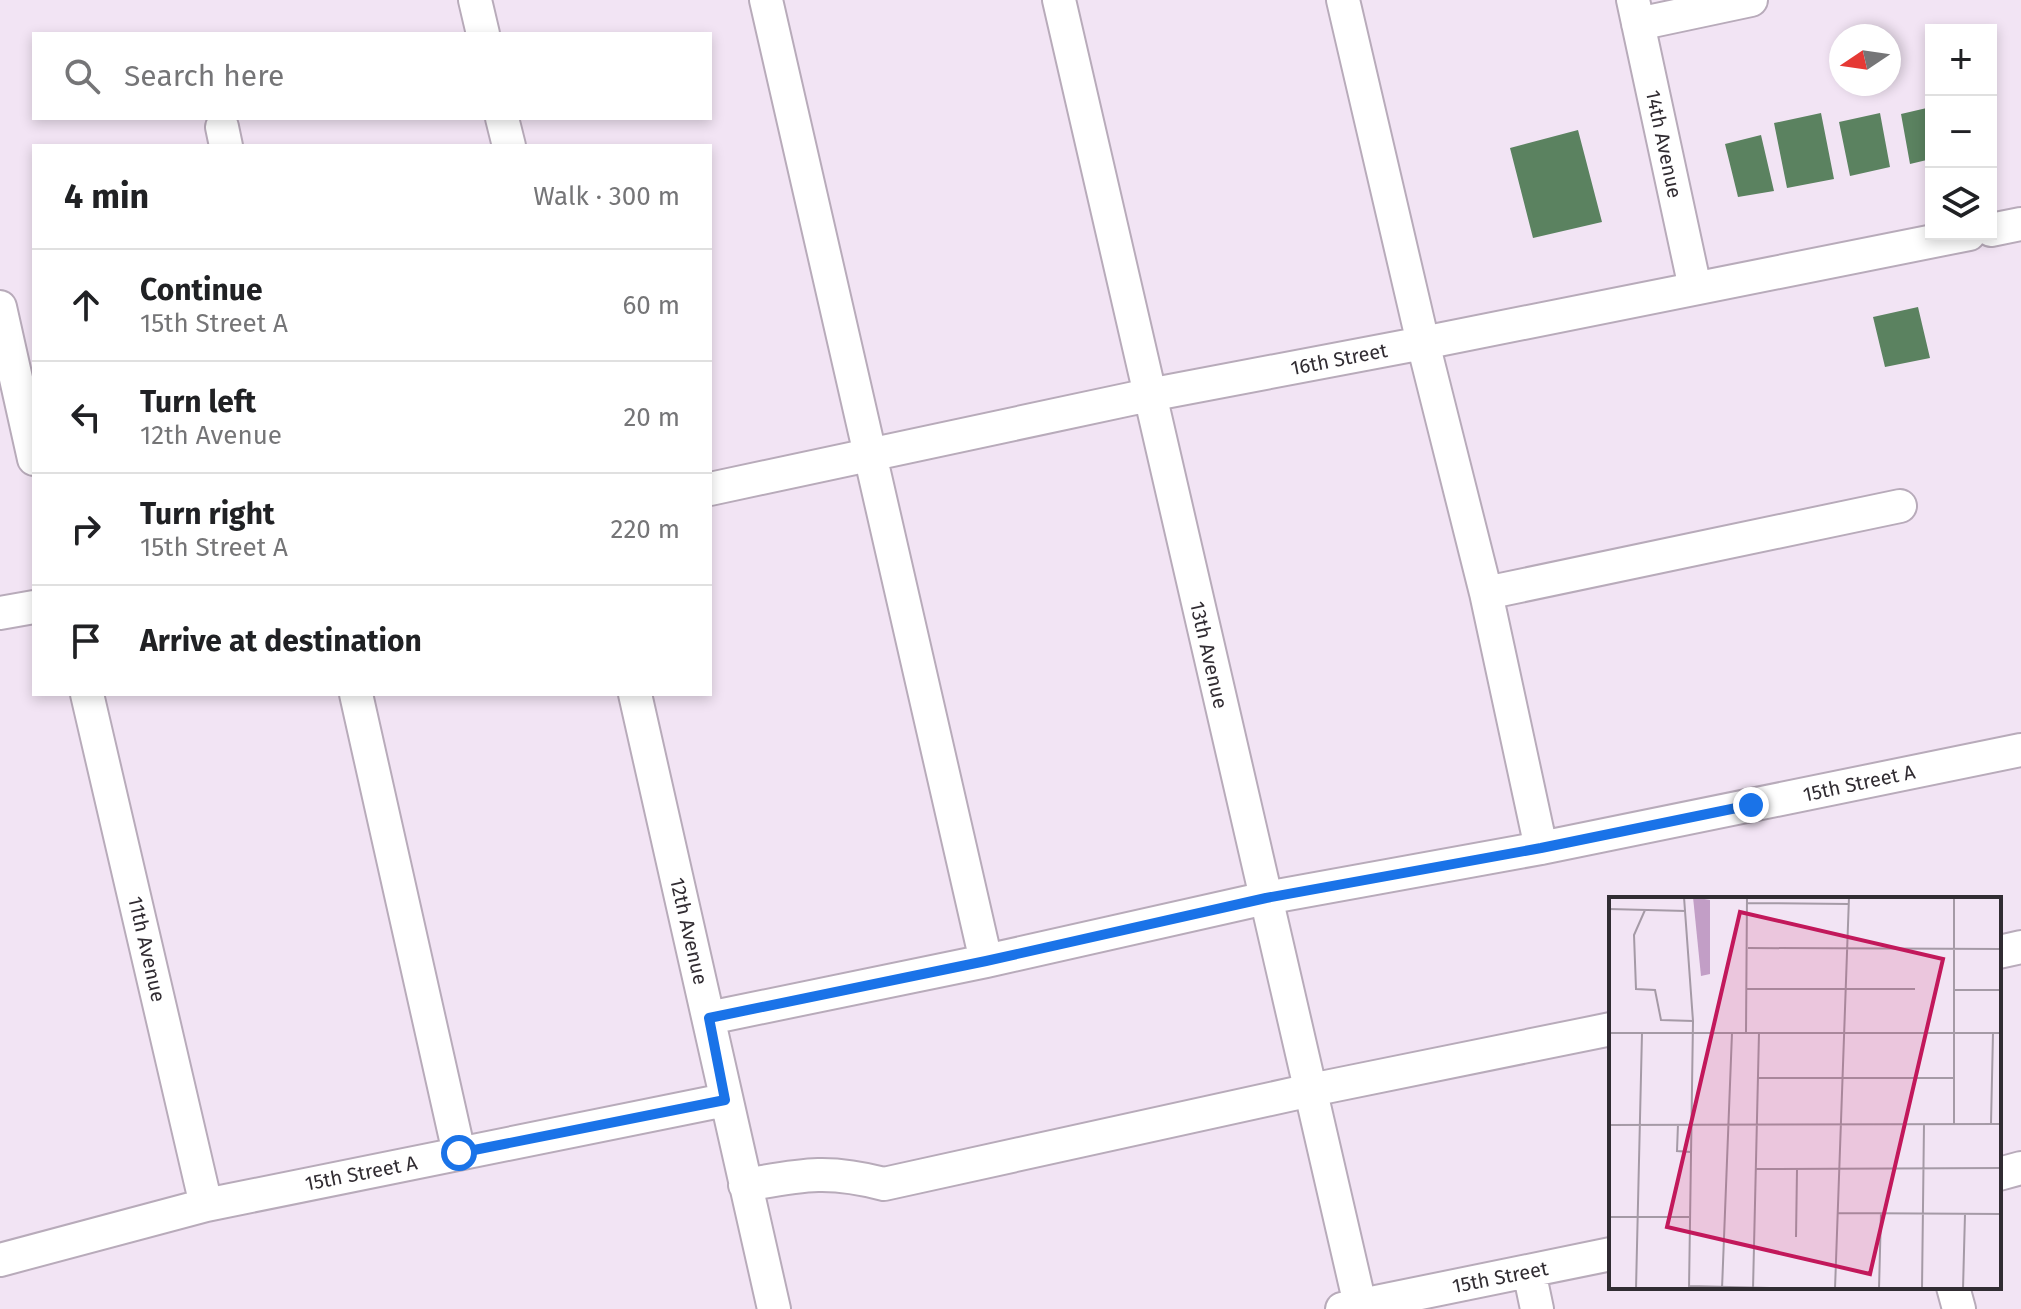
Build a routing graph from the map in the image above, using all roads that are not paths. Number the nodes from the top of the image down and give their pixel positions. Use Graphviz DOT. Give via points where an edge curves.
graph roads {
  1 [pos="475,0"];
  2 [pos="766,0"];
  3 [pos="1059,0"];
  4 [pos="1343,0"];
  5 [pos="1751,0"];
  6 [pos="1636,12"];
  7 [pos="483,32"];
  8 [pos="502,120"];
  9 [pos="508,144"];
  10 [pos="2021,224"];
  11 [pos="1997,229"];
  12 [pos="1939,240"];
  13 [pos="1695,288"];
  14 [pos="0,307"];
  15 [pos="1423,343"];
  16 [pos="1149,395"];
  17 [pos="32,450"];
  18 [pos="871,455"];
  19 [pos="712,489"];
  20 [pos="1900,506"];
  21 [pos="1486,593"];
  22 [pos="32,607"];
  23 [pos="0,613"];
  24 [pos="87,696"];
  25 [pos="356,696"];
  26 [pos="635,696"];
  27 [pos="2021,750"];
  28 [pos="1541,848"];
  29 [pos="1266,898"];
  30 [pos="2021,947"];
  31 [pos="2001,952"];
  32 [pos="986,961"];
  33 [pos="709,1018"];
  34 [pos="1609,1029"];
  35 [pos="1311,1090"];
  36 [pos="725,1100"];
  37 [pos="459,1153"];
  38 [pos="2021,1168"];
  39 [pos="2001,1173"];
  40 [pos="745,1185"];
  41 [pos="206,1205"];
  42 [pos="1609,1254"];
  43 [pos="0,1260"];
  44 [pos="1529,1271"];
  45 [pos="1954,1289"];
  46 [pos="1442,1299"];
  47 [pos="1355,1308"];
  48 [pos="774,1309"];
  49 [pos="1537,1309"];
  50 [pos="1959,1309"];
  1 -- 7 [label="street"];
  2 -- 18 [label="street"];
  3 -- 16 [label="street, 13th Avenue"];
  4 -- 15 [label="street"];
  5 -- 6 [label="street"];
  6 -- 13 [label="street, 14th Avenue"];
  8 -- 9 [label="street"];
  10 -- 11 [label="street"];
  12 -- 13 [label="street, 16th Street"];
  13 -- 15 [label="street, 16th Street"];
  14 -- 17 [label="street"];
  15 -- 16 [label="street, 16th Street"];
  15 -- 21 [label="street"];
  16 -- 18 [label="street, 16th Street"];
  16 -- 29 [label="street, 13th Avenue"];
  18 -- 19 [label="street, 16th Street"];
  18 -- 32 [label="street"];
  20 -- 21 [label="street"];
  21 -- 28 [label="street"];
  22 -- 23 [label="street"];
  24 -- 41 [label="street, 11th Avenue"];
  25 -- 37 [label="street"];
  26 -- 33 [label="street, 12th Avenue"];
  27 -- 28 [label="street, 15th Street A"];
  28 -- 29 [label="street, 15th Street A"];
  29 -- 32 [label="street, 15th Street A"];
  29 -- 35 [label="street, 13th Avenue"];
  30 -- 31 [label="street"];
  32 -- 33 [label="street, 15th Street A"];
  33 -- 36 [label="street, 12th Avenue"];
  34 -- 35 [label="street"];
  35 -- 40 [label="street" via="884,1184 812,1173"];
  35 -- 47 [label="street, 13th Avenue"];
  36 -- 37 [label="street, 15th Street A"];
  36 -- 40 [label="street, 12th Avenue"];
  37 -- 41 [label="street, 15th Street A"];
  38 -- 39 [label="street"];
  40 -- 48 [label="street, 12th Avenue"];
  41 -- 43 [label="street, 15th Street A"];
  42 -- 44 [label="street, 15th Street"];
  44 -- 46 [label="street, 15th Street"];
  44 -- 49 [label="street"];
  45 -- 50 [label="street"];
  46 -- 47 [label="street, 15th Street"];
}
